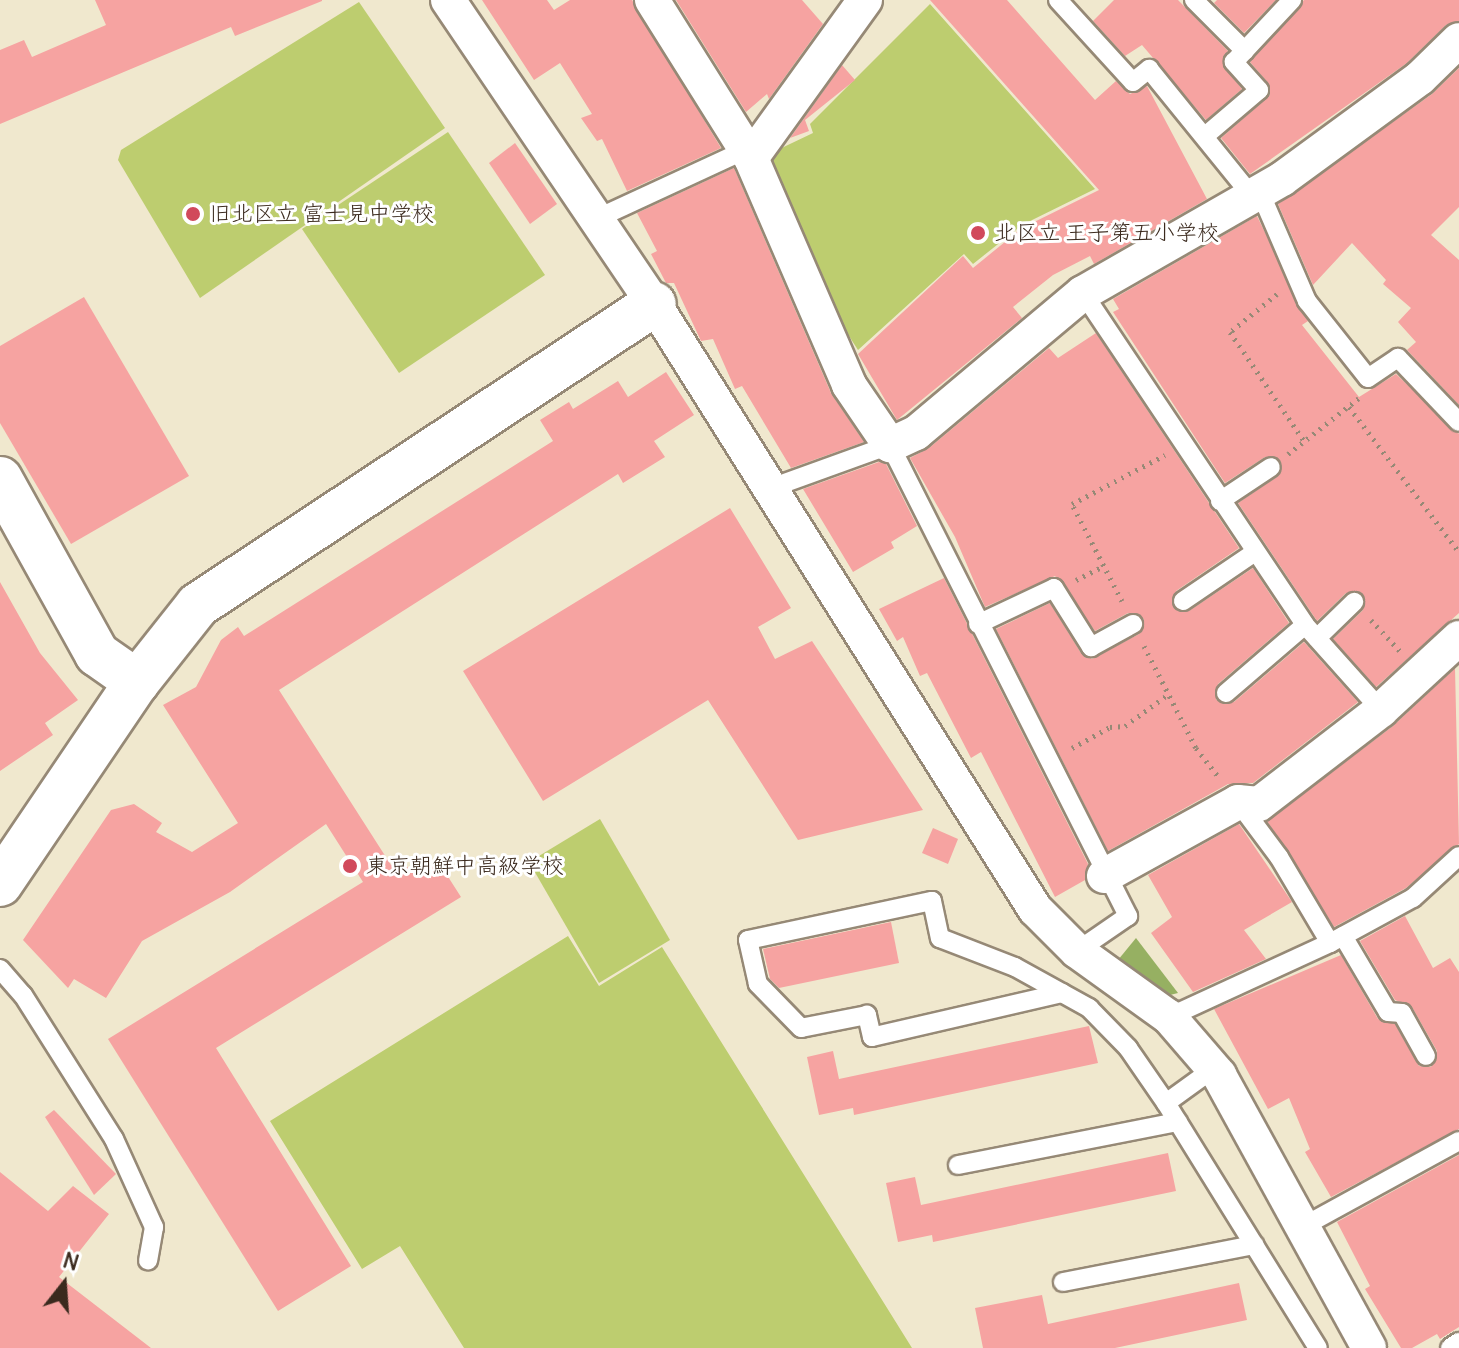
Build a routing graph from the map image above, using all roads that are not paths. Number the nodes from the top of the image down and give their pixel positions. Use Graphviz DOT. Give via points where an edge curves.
graph roads {
  1 [pos="448,0"];
  2 [pos="652,0"];
  3 [pos="865,0"];
  4 [pos="1058,0"];
  5 [pos="1194,0"];
  6 [pos="1292,0"];
  7 [pos="1459,40"];
  8 [pos="1245,51"];
  9 [pos="1205,136"];
  10 [pos="748,154"];
  11 [pos="1256,194"];
  12 [pos="596,219"];
  13 [pos="1083,293"];
  14 [pos="654,304"];
  15 [pos="1459,422"];
  16 [pos="890,445"];
  17 [pos="1271,467"];
  18 [pos="0,479"];
  19 [pos="771,488"];
  20 [pos="1220,501"];
  21 [pos="1255,552"];
  22 [pos="1183,601"];
  23 [pos="1354,602"];
  24 [pos="978,624"];
  25 [pos="1133,624"];
  26 [pos="1311,632"];
  27 [pos="1456,647"];
  28 [pos="137,682"];
  29 [pos="1226,693"];
  30 [pos="1381,710"];
  31 [pos="1238,802"];
  32 [pos="1459,856"];
  33 [pos="1104,876"];
  34 [pos="0,884"];
  35 [pos="1337,940"];
  36 [pos="1077,951"];
  37 [pos="0,969"];
  38 [pos="1062,993"];
  39 [pos="1169,1017"];
  40 [pos="1426,1056"];
  41 [pos="1213,1069"];
  42 [pos="1166,1103"];
  43 [pos="1178,1122"];
  44 [pos="1459,1141"];
  45 [pos="958,1165"];
  46 [pos="1302,1227"];
  47 [pos="1254,1245"];
  48 [pos="148,1260"];
  49 [pos="1063,1282"];
  50 [pos="1459,1342"];
  51 [pos="1318,1348"];
  52 [pos="1369,1348"];
  53 [pos="1450,1348"];
  1 -- 12 [label="street"];
  2 -- 10 [label="street"];
  3 -- 10 [label="street"];
  4 -- 9 [label="lane" via="1133,82 1149,69"];
  5 -- 8 [label="lane"];
  6 -- 8 [label="lane"];
  7 -- 11 [label="street" via="1420,78"];
  8 -- 9 [label="lane" via="1234,62 1259,90"];
  9 -- 11 [label="lane"];
  10 -- 12 [label="lane"];
  10 -- 16 [label="street" via="849,385"];
  11 -- 13 [label="street"];
  11 -- 15 [label="lane" via="1307,301 1368,378 1398,358"];
  12 -- 14 [label="street"];
  13 -- 16 [label="street" via="916,433"];
  13 -- 20 [label="lane"];
  14 -- 19 [label="street"];
  14 -- 28 [label="street" via="198,605"];
  16 -- 19 [label="lane"];
  16 -- 24 [label="lane"];
  17 -- 20 [label="lane"];
  18 -- 28 [label="street" via="97,654"];
  19 -- 36 [label="street" via="1035,909"];
  20 -- 21 [label="lane"];
  21 -- 22 [label="lane"];
  21 -- 26 [label="lane"];
  23 -- 26 [label="lane"];
  24 -- 25 [label="lane" via="1054,588 1091,647"];
  24 -- 33 [label="lane"];
  26 -- 29 [label="lane"];
  26 -- 30 [label="lane"];
  27 -- 30 [label="street"];
  28 -- 34 [label="street"];
  30 -- 31 [label="street" via="1259,804"];
  31 -- 33 [label="street"];
  31 -- 35 [label="lane"];
  32 -- 35 [label="lane" via="1413,898"];
  33 -- 36 [label="lane" via="1128,916"];
  35 -- 39 [label="lane"];
  35 -- 40 [label="lane" via="1388,1012 1402,1013"];
  36 -- 39 [label="street"];
  37 -- 48 [label="lane" via="23,995 114,1139 154,1227"];
  38 -- 38 [label="lane" via="872,1037 867,1015 801,1028 758,984 748,940 932,901 940,938 1015,967"];
  38 -- 42 [label="lane" via="1089,1008 1118,1038"];
  39 -- 41 [label="street"];
  41 -- 42 [label="lane"];
  41 -- 46 [label="street"];
  42 -- 43 [label="lane"];
  43 -- 45 [label="lane"];
  43 -- 47 [label="lane"];
  44 -- 46 [label="lane"];
  46 -- 52 [label="street"];
  47 -- 49 [label="lane"];
  47 -- 51 [label="lane"];
  50 -- 53 [label="lane"];
}
